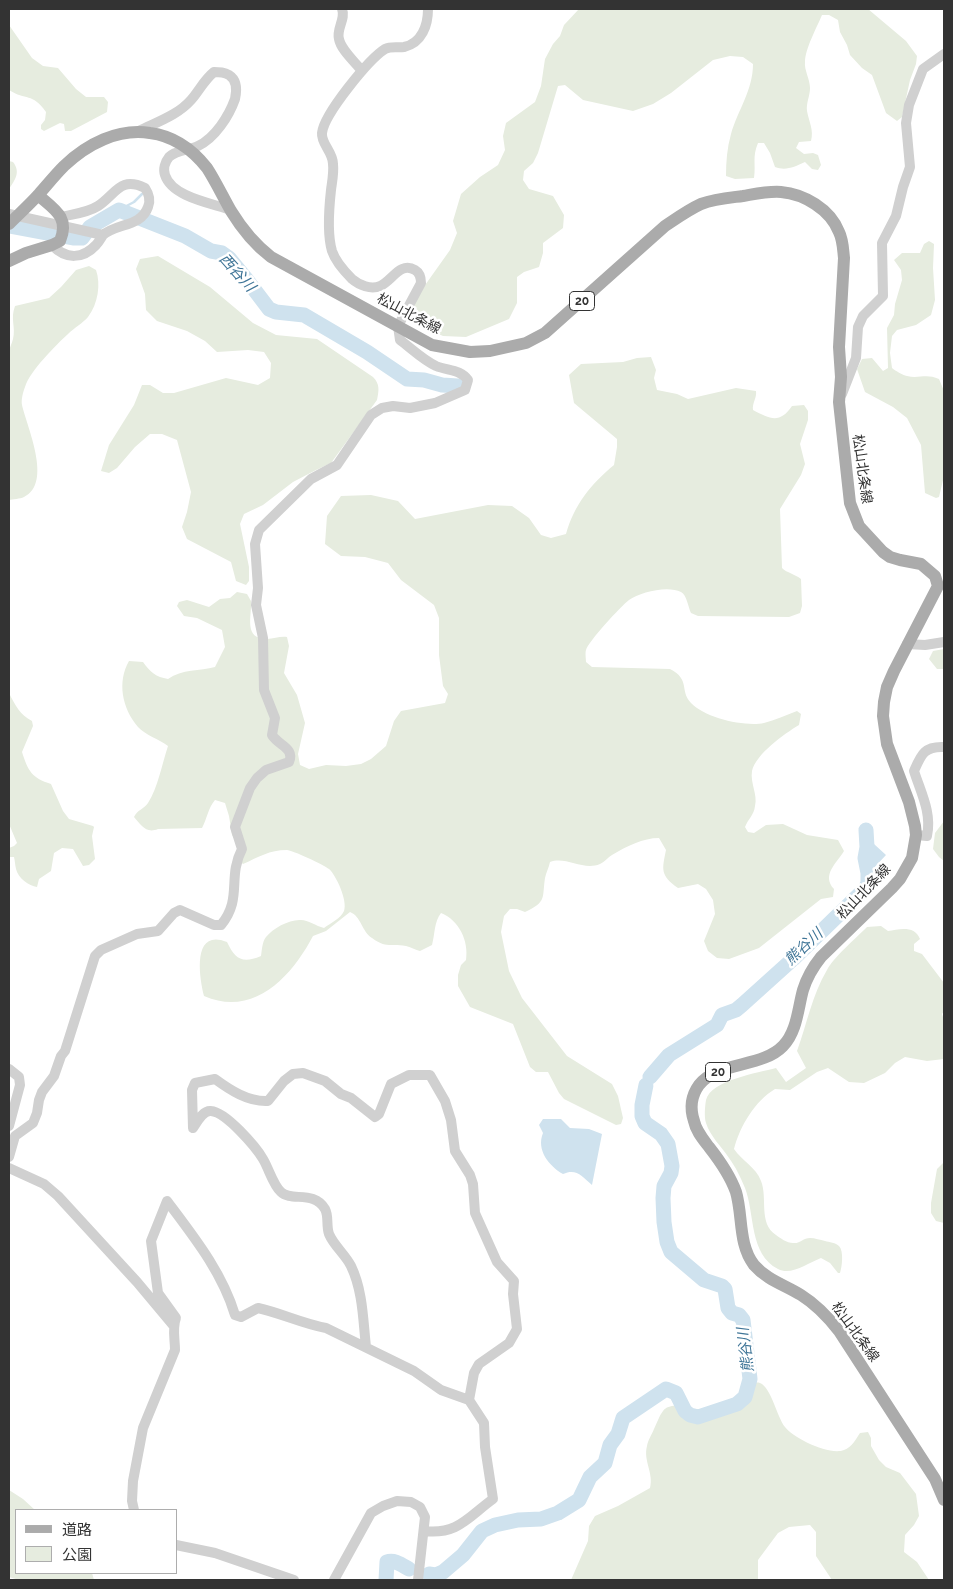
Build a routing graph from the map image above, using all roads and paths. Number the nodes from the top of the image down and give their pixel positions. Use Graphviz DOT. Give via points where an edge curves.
graph roads {
  1 [pos="342,9"];
  2 [pos="428,9"];
  3 [pos="944,54"];
  4 [pos="362,71"];
  5 [pos="139,131"];
  6 [pos="189,148"];
  7 [pos="38,195"];
  8 [pos="230,210"];
  9 [pos="14,214"];
  10 [pos="62,218"];
  11 [pos="9,224"];
  12 [pos="99,234"];
  13 [pos="56,243"];
  14 [pos="9,261"];
  15 [pos="398,326"];
  16 [pos="839,402"];
  17 [pos="942,577"];
  18 [pos="944,642"];
  19 [pos="907,644"];
  20 [pos="944,747"];
  21 [pos="916,835"];
  22 [pos="9,1069"];
  23 [pos="9,1126"];
  24 [pos="9,1157"];
  25 [pos="10,1169"];
  26 [pos="173,1325"];
  27 [pos="366,1347"];
  28 [pos="469,1400"];
  29 [pos="944,1500"];
  30 [pos="134,1509"];
  31 [pos="424,1531"];
  32 [pos="178,1545"];
  33 [pos="294,1580"];
  34 [pos="334,1580"];
  35 [pos="418,1580"];
  1 -- 4 [label="street" via="340,45"];
  2 -- 4 [label="street" via="425,28 418,40 412,45 385,50"];
  3 -- 16 [label="street" via="923,69 909,105 906,123 910,167 896,216 882,243 883,296 863,316 858,327 856,358"];
  4 -- 15 [label="street" via="331,109 322,133 334,165 329,211 331,244 336,258 352,278 369,287 381,286 403,268 417,271 421,283"];
  5 -- 6 [label="main road, 松山北条線 / 20" via="158,134"];
  5 -- 6 [label="street" via="176,112 191,100 214,72 225,73 232,77 236,86 228,116 199,146"];
  5 -- 7 [label="main road, 松山北条線 / 20" via="99,141 83,151 64,166"];
  6 -- 8 [label="main road, 松山北条線 / 20" via="214,178"];
  6 -- 8 [label="street" via="168,158 164,171 167,179 175,190"];
  7 -- 9 [label="main road, 松山北条線 / 20"];
  7 -- 10 [label="main road"];
  8 -- 15 [label="main road, 松山北条線 / 20" via="249,238 271,257"];
  9 -- 11 [label="main road, 松山北条線 / 20"];
  9 -- 12 [label="street"];
  10 -- 12 [label="street" via="98,206 123,185 144,188 149,204 141,218"];
  10 -- 13 [label="main road" via="64,229"];
  12 -- 13 [label="street" via="90,250 74,257 59,252"];
  13 -- 14 [label="main road"];
  15 -- 16 [label="main road, 松山北条線 / 20" via="432,345 470,352 526,343 556,325 665,226 684,213 718,199 782,192 816,204 839,230 843,244"];
  15 -- 24 [label="street" via="400,340 419,355 436,366 463,374 468,380 466,390 435,403 410,408 382,408 371,415 337,464 311,479 259,530 255,544 256,605 263,638 264,690 275,718 272,735 292,756 289,762 266,770 250,788 236,827 242,849 236,861 235,896 231,909 221,925 180,910 158,931 137,934 101,950 95,956 65,1051 54,1076 42,1092 33,1123 15,1136"];
  16 -- 17 [label="main road, 松山北条線 / 20" via="850,503 859,526 890,557 921,564 934,576"];
  17 -- 19 [label="main road, 松山北条線 / 20"];
  18 -- 19 [label="street"];
  19 -- 21 [label="main road, 松山北条線 / 20" via="887,687 883,716 887,744 909,802"];
  20 -- 21 [label="street" via="931,748 920,756 914,771 929,824 927,836"];
  21 -- 29 [label="main road, 松山北条線 / 20" via="912,858 900,879 812,968 795,1025 784,1046 766,1057 708,1076 695,1091 692,1110 697,1130 731,1181 739,1205 743,1240 752,1263 769,1279 800,1294 826,1314 926,1464"];
  22 -- 23 [label="street" via="19,1077 20,1086"];
  24 -- 25 [label="street"];
  25 -- 26 [label="street" via="44,1184 58,1196"];
  26 -- 27 [label="street" via="176,1318 158,1293 152,1242 167,1202 220,1277 235,1315 241,1317 258,1308 271,1311 326,1328"];
  26 -- 30 [label="street" via="175,1350 142,1428 133,1481"];
  27 -- 28 [label="street" via="414,1371 441,1390"];
  27 -- 28 [label="street" via="359,1287 351,1266 330,1235 322,1204 307,1196 286,1196 280,1192 262,1157 222,1114 211,1110 205,1112 193,1128 192,1090 195,1083 215,1079 259,1102 268,1101 293,1074 303,1073 325,1081 375,1117 391,1084 408,1075 430,1075 451,1120 454,1151 473,1184 475,1213 497,1262 514,1281 517,1329 509,1343 479,1364 474,1372"];
  28 -- 31 [label="street" via="484,1423 493,1498 458,1526 437,1533"];
  31 -- 34 [label="street" via="425,1517 420,1507 398,1501 383,1506 371,1513"];
  31 -- 35 [label="street"];
  32 -- 33 [label="street" via="215,1553"];
}
